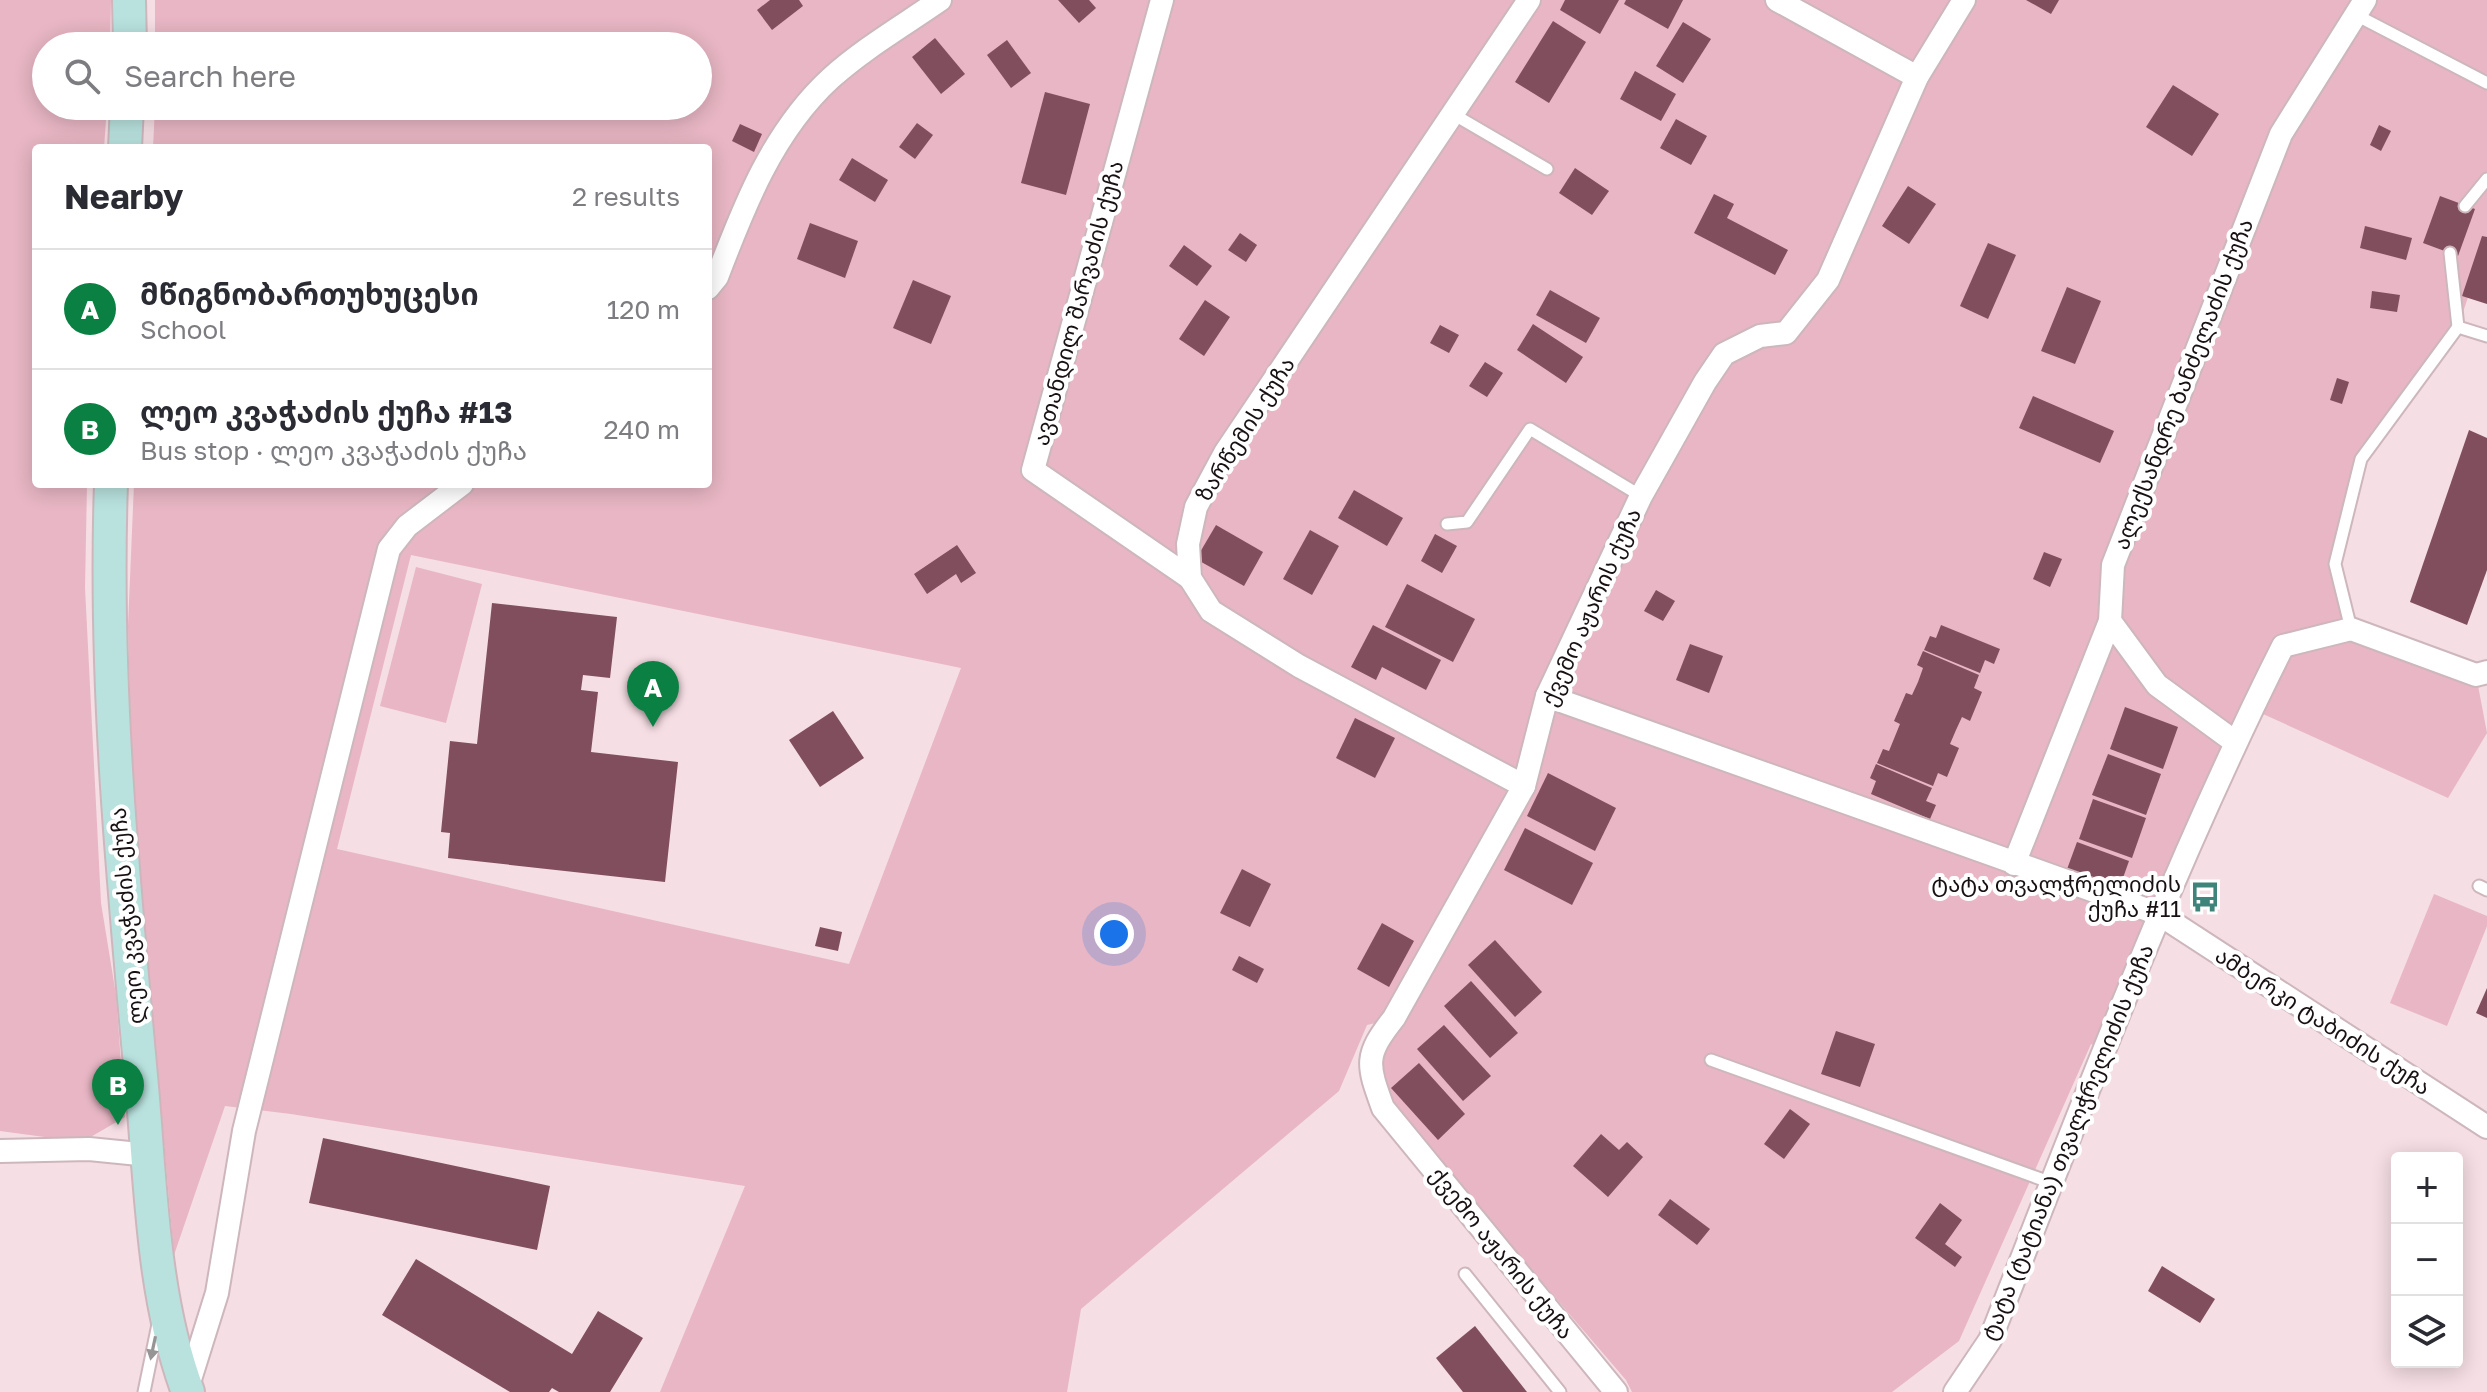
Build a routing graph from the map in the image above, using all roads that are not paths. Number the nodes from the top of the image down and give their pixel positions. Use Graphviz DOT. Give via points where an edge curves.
graph roads {
  1 [pos="129,0"];
  2 [pos="940,0"];
  3 [pos="1162,0"];
  4 [pos="1529,0"];
  5 [pos="1777,0"];
  6 [pos="1964,0"];
  7 [pos="2362,8"];
  8 [pos="130,32"];
  9 [pos="1917,77"];
  10 [pos="2487,83"];
  11 [pos="1453,114"];
  12 [pos="126,120"];
  13 [pos="125,144"];
  14 [pos="1547,169"];
  15 [pos="2487,179"];
  16 [pos="2465,206"];
  17 [pos="2450,253"];
  18 [pos="712,283"];
  19 [pos="2458,327"];
  20 [pos="2487,336"];
  21 [pos="111,488"];
  22 [pos="457,488"];
  23 [pos="1641,496"];
  24 [pos="1447,524"];
  25 [pos="1190,578"];
  26 [pos="2110,621"];
  27 [pos="2351,629"];
  28 [pos="2487,672"];
  29 [pos="1547,696"];
  30 [pos="2235,742"];
  31 [pos="1524,786"];
  32 [pos="2014,864"];
  33 [pos="2159,914"];
  34 [pos="1711,1060"];
  35 [pos="2487,1127"];
  36 [pos="0,1151"];
  37 [pos="149,1155"];
  38 [pos="2052,1183"];
  39 [pos="1465,1274"];
  40 [pos="163,1304"];
  41 [pos="188,1390"];
  42 [pos="144,1392"];
  43 [pos="1560,1392"];
  44 [pos="1616,1392"];
  45 [pos="1955,1392"];
  1 -- 8 [label="main road"];
  2 -- 18 [label="street" via="831,78 790,123 748,198"];
  3 -- 25 [label="street, ავთანდილ შარვაძის ქუჩა" via="1033,470"];
  4 -- 11 [label="street, ზარწემის ქუჩა"];
  5 -- 9 [label="street"];
  6 -- 9 [label="street, ქვემო აჟარის ქუჩა"];
  7 -- 10 [label="lane"];
  7 -- 26 [label="street, ალექსანდრე ბანძელაძის ქუჩა" via="2281,134 2113,565"];
  9 -- 23 [label="street, ქვემო აჟარის ქუჩა" via="1828,280 1786,333 1760,336 1724,354"];
  11 -- 14 [label="lane"];
  11 -- 25 [label="street, ზარწემის ქუჩა" via="1225,453 1196,507 1188,544"];
  12 -- 13 [label="main road"];
  15 -- 16 [label="lane"];
  17 -- 19 [label="lane"];
  19 -- 20 [label="lane"];
  19 -- 27 [label="lane" via="2361,459 2335,564"];
  21 -- 37 [label="main road, ლეო კვაჭაძის ქუჩა" via="107,590 118,840"];
  22 -- 41 [label="street" via="407,526 389,549 244,1131 217,1293"];
  23 -- 24 [label="lane" via="1530,429 1467,522"];
  23 -- 29 [label="street, ქვემო აჟარის ქუჩა"];
  25 -- 31 [label="street" via="1211,611 1299,666"];
  26 -- 30 [label="street" via="2157,685"];
  26 -- 32 [label="street, ალექსანდრე ბანძელაძის ქუჩა"];
  27 -- 28 [label="street" via="2476,675"];
  27 -- 30 [label="street, ტატა (ტატიანა) თვალჭრელიძის ქუჩა" via="2283,646"];
  29 -- 31 [label="street, ქვემო აჟარის ქუჩა"];
  29 -- 32 [label="street, ამბერკი ტაბიძის ქუჩა"];
  30 -- 33 [label="street, ტატა (ტატიანა) თვალჭრელიძის ქუჩა"];
  31 -- 44 [label="street, ქვემო აჟარის ქუჩა" via="1394,1018 1373,1045 1372,1076 1383,1108"];
  32 -- 33 [label="street, ამბერკი ტაბიძის ქუჩა"];
  33 -- 35 [label="street, ამბერკი ტაბიძის ქუჩა"];
  33 -- 38 [label="street, ტატა (ტატიანა) თვალჭრელიძის ქუჩა"];
  34 -- 38 [label="lane"];
  36 -- 37 [label="street" via="89,1149"];
  37 -- 40 [label="main road, ლეო კვაჭაძის ქუჩა"];
  38 -- 45 [label="street, ტატა (ტატიანა) თვალჭრელიძის ქუჩა" via="1990,1340"];
  39 -- 43 [label="lane"];
  40 -- 41 [label="main road, ლეო კვაჭაძის ქუჩა"];
  40 -- 42 [label="lane, one-way"];
}
